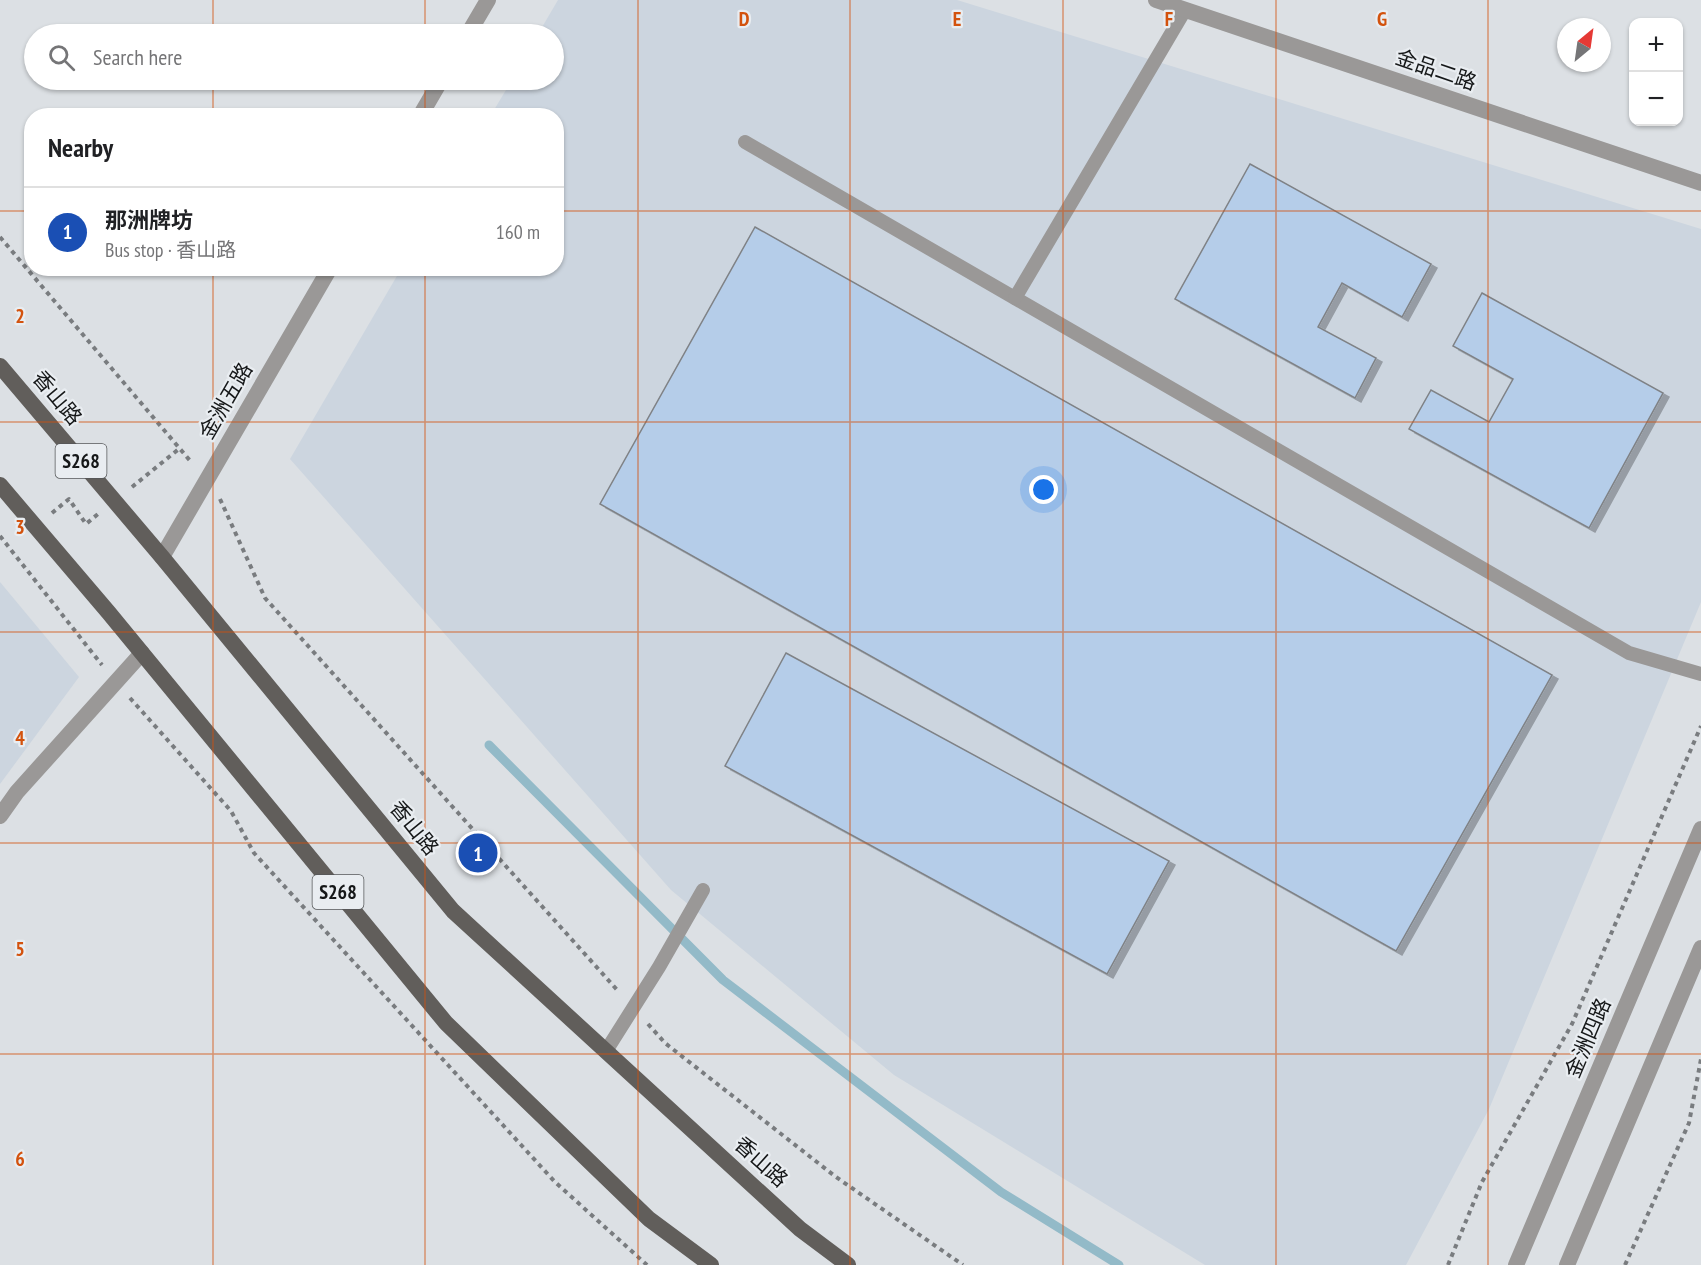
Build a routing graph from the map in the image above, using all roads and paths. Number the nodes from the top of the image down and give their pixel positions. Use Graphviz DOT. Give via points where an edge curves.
graph roads {
  1 [pos="488,0"];
  2 [pos="1156,0"];
  3 [pos="1185,10"];
  4 [pos="474,24"];
  5 [pos="435,90"];
  6 [pos="425,108"];
  7 [pos="745,142"];
  8 [pos="1701,183"];
  9 [pos="0,237"];
  10 [pos="24,265"];
  11 [pos="33,276"];
  12 [pos="325,276"];
  13 [pos="1015,298"];
  14 [pos="0,366"];
  15 [pos="206,479"];
  16 [pos="0,485"];
  17 [pos="0,536"];
  18 [pos="162,557"];
  19 [pos="142,653"];
  20 [pos="1701,674"];
  21 [pos="116,682"];
  22 [pos="1701,726"];
  23 [pos="0,816"];
  24 [pos="1701,829"];
  25 [pos="703,890"];
  26 [pos="1701,948"];
  27 [pos="634,1008"];
  28 [pos="606,1051"];
  29 [pos="1701,1059"];
  30 [pos="647,1265"];
  31 [pos="711,1265"];
  32 [pos="848,1265"];
  33 [pos="963,1265"];
  34 [pos="1449,1265"];
  35 [pos="1516,1265"];
  36 [pos="1567,1265"];
  37 [pos="1625,1265"];
  1 -- 4 [label="street"];
  2 -- 3 [label="street, 金品二路"];
  3 -- 8 [label="street, 金品二路"];
  3 -- 13 [label="lane"];
  5 -- 6 [label="street"];
  7 -- 13 [label="lane"];
  9 -- 10 [label="path"];
  11 -- 15 [label="path"];
  12 -- 15 [label="street, 金洲五路"];
  13 -- 20 [label="lane" via="1629,652"];
  14 -- 18 [label="main road, 香山路 / S268"];
  15 -- 18 [label="street, 金洲五路"];
  15 -- 27 [label="path" via="216,491 265,598"];
  16 -- 19 [label="main road, S268"];
  17 -- 21 [label="path"];
  18 -- 28 [label="main road, 香山路 / S268" via="453,911"];
  19 -- 21 [label="street"];
  19 -- 31 [label="main road, S268" via="446,1023 649,1219"];
  21 -- 23 [label="street"];
  21 -- 30 [label="path" via="231,811 254,853 555,1182"];
  22 -- 34 [label="path" via="1572,1024 1482,1182"];
  24 -- 35 [label="street, 金洲四路"];
  25 -- 27 [label="lane"];
  26 -- 36 [label="street"];
  27 -- 28 [label="lane"];
  27 -- 33 [label="path" via="665,1043 836,1177"];
  28 -- 32 [label="main road, 香山路 / S268" via="800,1229"];
  29 -- 37 [label="path" via="1689,1123"];
}
